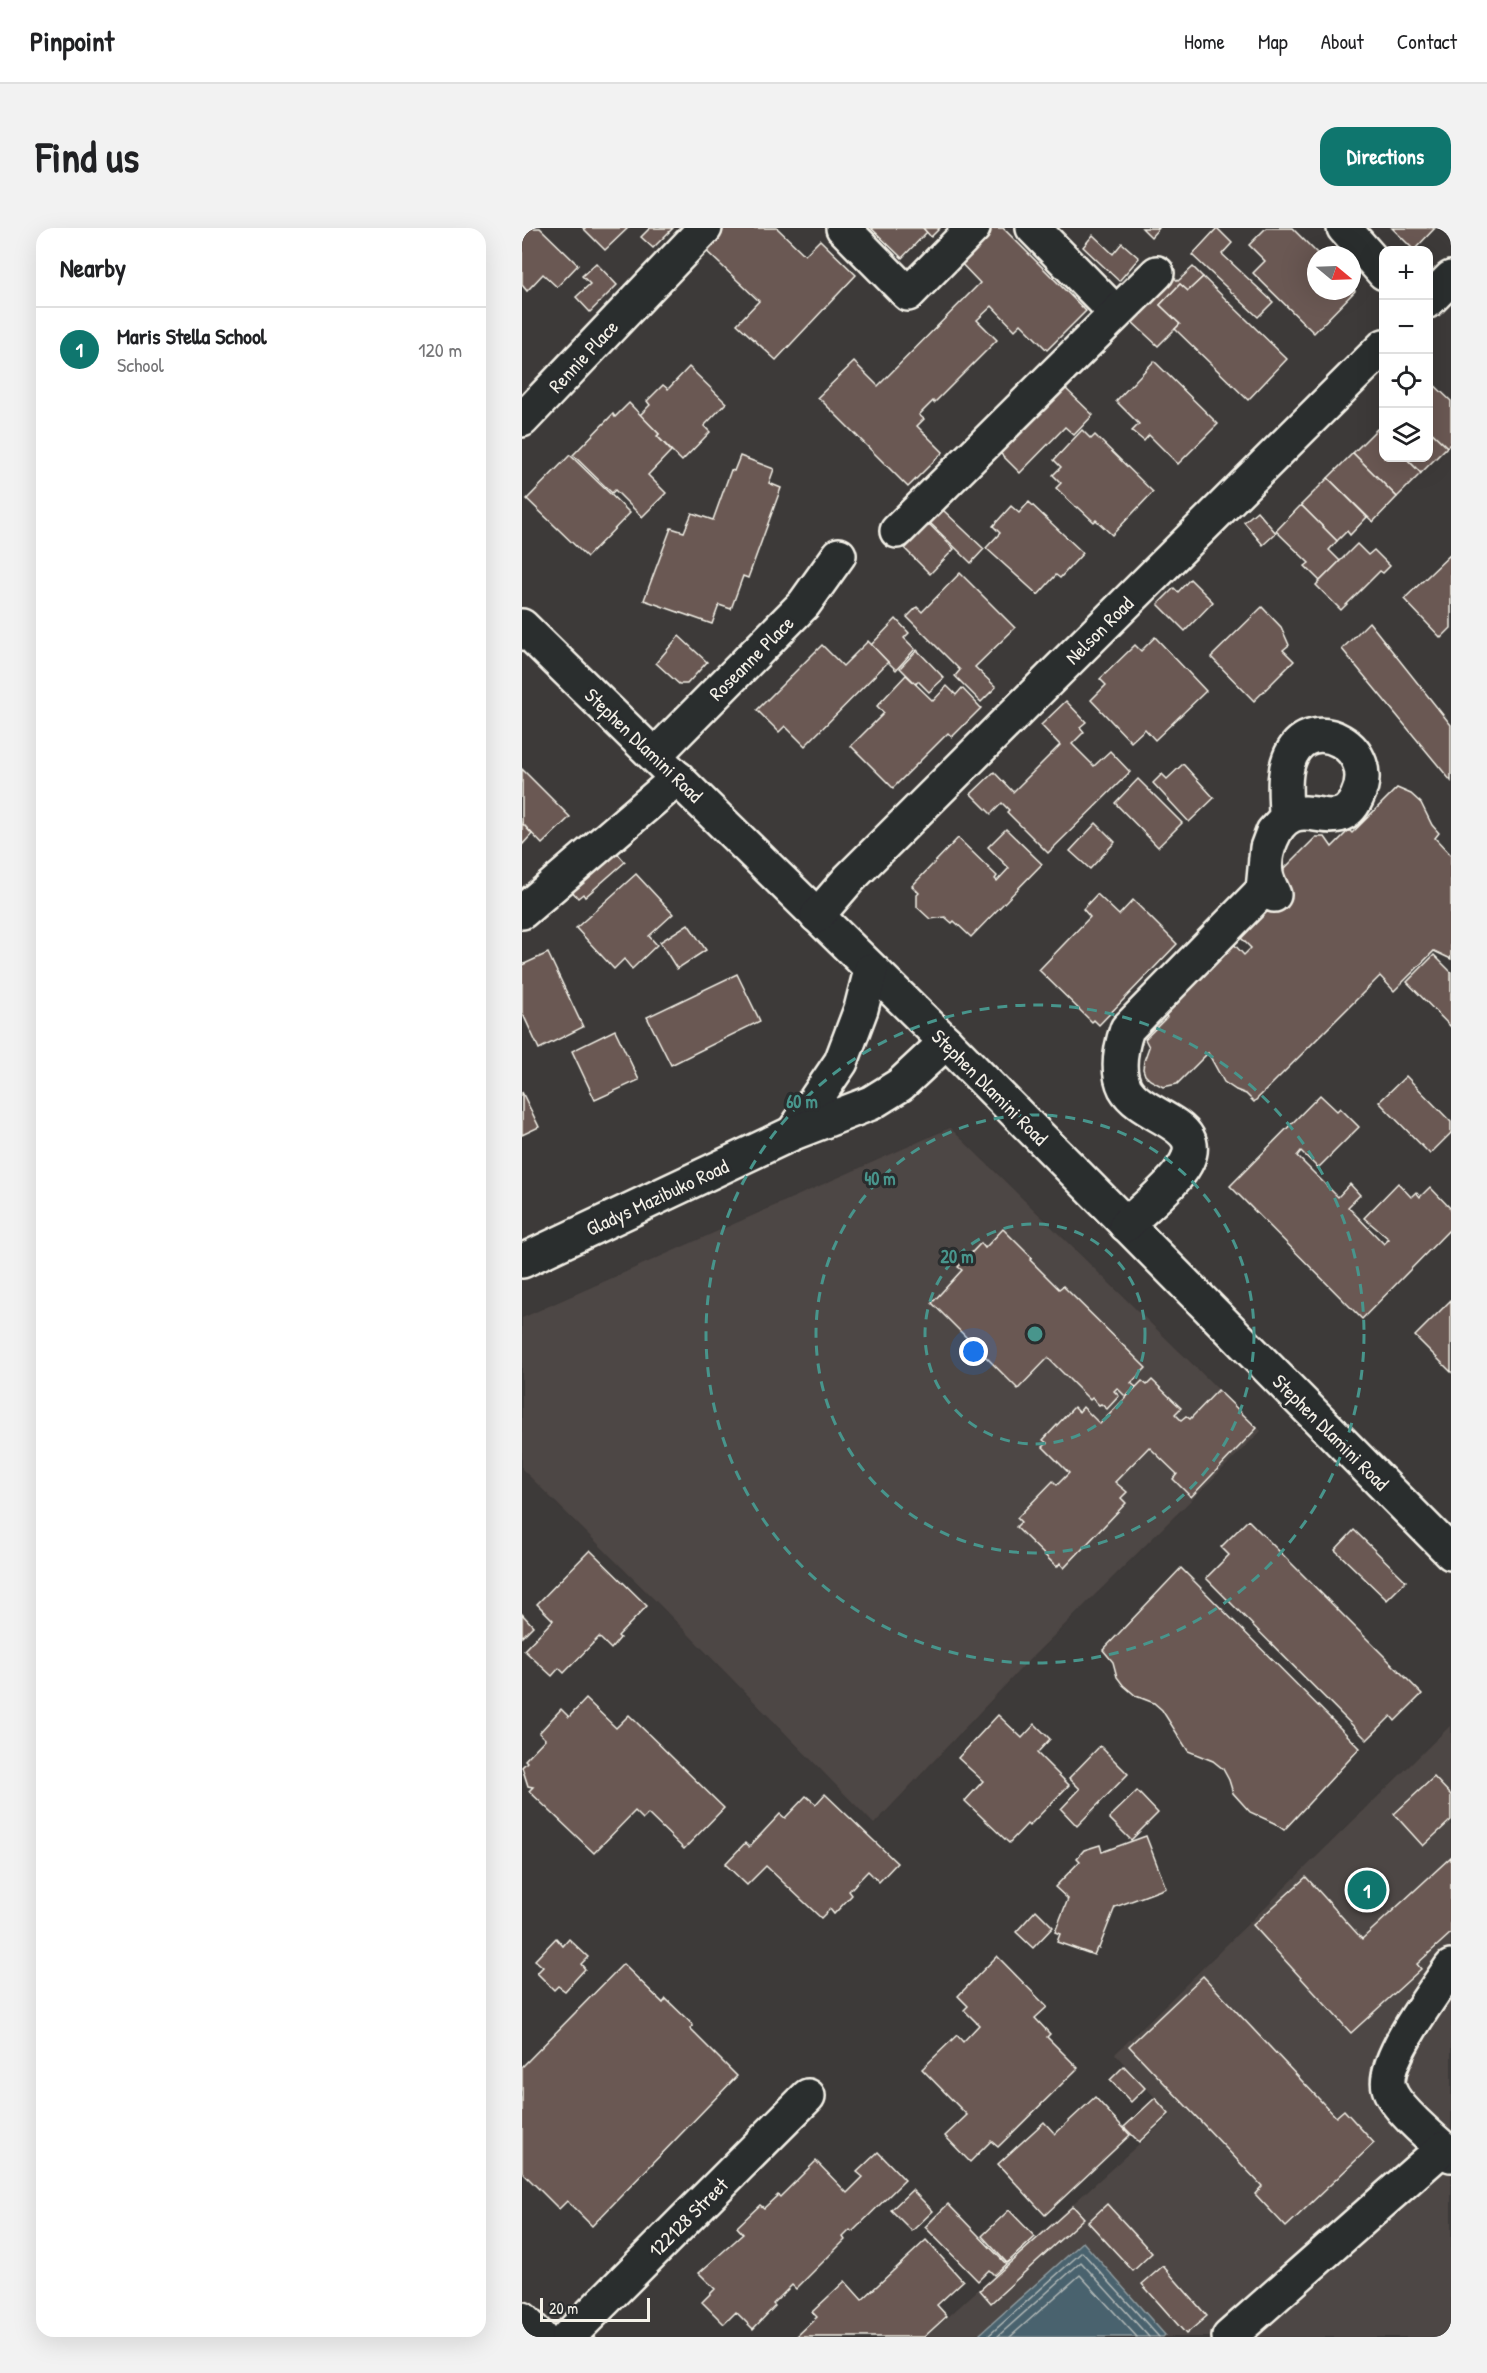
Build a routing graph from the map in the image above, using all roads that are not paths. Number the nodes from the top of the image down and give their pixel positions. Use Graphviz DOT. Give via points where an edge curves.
graph roads {
  1 [pos="705,228"];
  2 [pos="843,228"];
  3 [pos="973,228"];
  4 [pos="1033,228"];
  5 [pos="1344,228"];
  6 [pos="1379,268"];
  7 [pos="1157,273"];
  8 [pos="1115,312"];
  9 [pos="1379,350"];
  10 [pos="522,420"];
  11 [pos="897,531"];
  12 [pos="839,555"];
  13 [pos="522,626"];
  14 [pos="655,755"];
  15 [pos="678,778"];
  16 [pos="1274,895"];
  17 [pos="522,912"];
  18 [pos="817,916"];
  19 [pos="871,970"];
  20 [pos="946,1042"];
  21 [pos="793,1133"];
  22 [pos="1126,1225"];
  23 [pos="522,1261"];
  24 [pos="1451,1554"];
  25 [pos="1451,1967"];
  26 [pos="808,2096"];
  27 [pos="1447,2152"];
  28 [pos="522,2319"];
  29 [pos="540,2337"];
  30 [pos="568,2337"];
  31 [pos="1228,2337"];
  1 -- 10 [label="street, Rennie Place"];
  2 -- 3 [label="street" via="908,294"];
  4 -- 8 [label="street"];
  5 -- 6 [label="street"];
  7 -- 8 [label="street"];
  8 -- 11 [label="street"];
  9 -- 18 [label="street, Nelson Road" via="849,879"];
  12 -- 14 [label="street, Roseanne Place" via="804,604"];
  13 -- 14 [label="street, Stephen Dlamini Road"];
  14 -- 15 [label="street, Stephen Dlamini Road"];
  15 -- 17 [label="street"];
  15 -- 18 [label="street, Stephen Dlamini Road"];
  16 -- 22 [label="street" via="1266,864 1268,849 1282,822 1291,815 1302,812 1335,816 1350,808 1358,796 1362,771 1359,760 1351,747 1335,738 1310,738 1292,753 1286,770 1286,818 1273,832 1267,848 1263,890 1127,1029 1121,1045 1124,1087 1147,1108 1180,1127 1189,1137 1190,1147 1177,1176"];
  18 -- 19 [label="street, Stephen Dlamini Road"];
  19 -- 20 [label="street, Stephen Dlamini Road"];
  19 -- 21 [label="street" via="841,1062"];
  20 -- 21 [label="street, Gladys Mazibuko Road" via="915,1073 879,1098"];
  20 -- 22 [label="street, Stephen Dlamini Road"];
  21 -- 23 [label="street, Gladys Mazibuko Road"];
  22 -- 24 [label="street, Stephen Dlamini Road"];
  25 -- 27 [label="street" via="1392,2062 1388,2086 1396,2103"];
  26 -- 30 [label="street, 122128 Street"];
  27 -- 31 [label="street"];
  28 -- 29 [label="street"];
}
